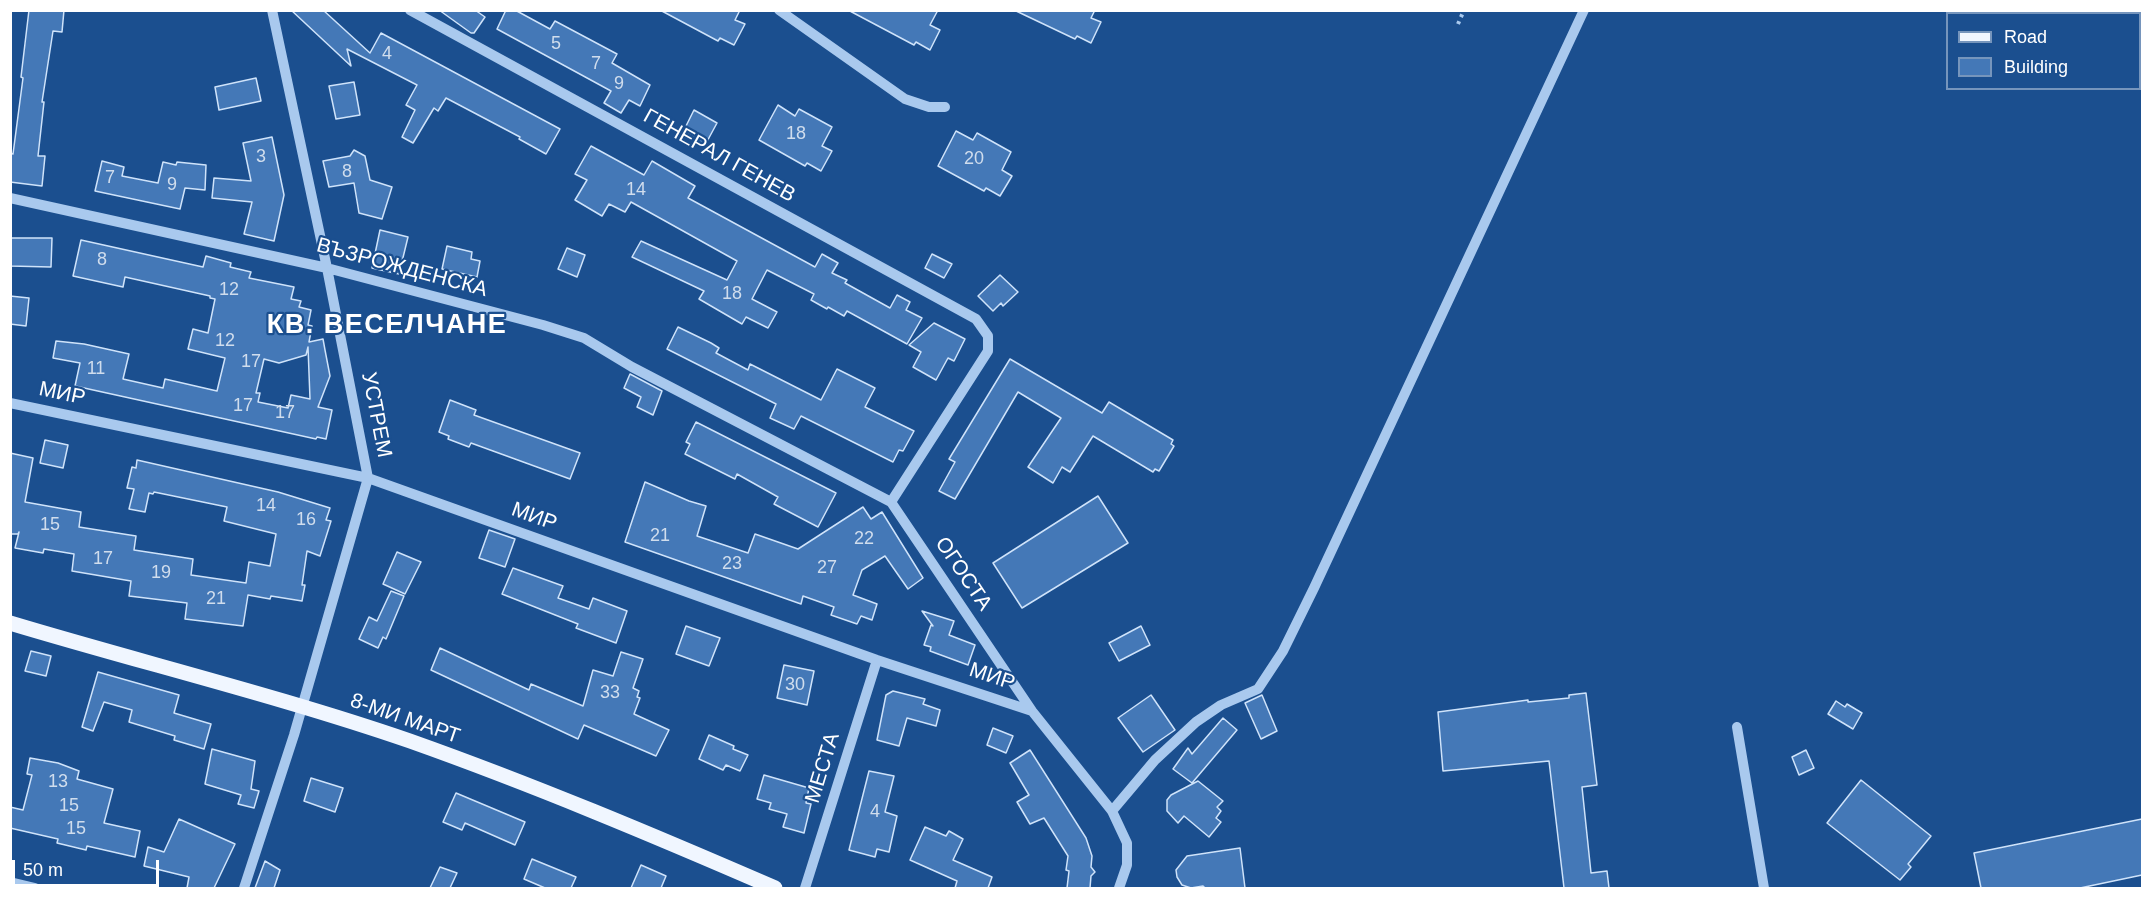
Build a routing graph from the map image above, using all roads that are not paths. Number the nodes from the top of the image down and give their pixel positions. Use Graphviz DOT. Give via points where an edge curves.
graph roads {
  1 [pos="272,10"];
  2 [pos="410,10"];
  3 [pos="779,10"];
  4 [pos="1584,10"];
  5 [pos="945,107"];
  6 [pos="10,198"];
  7 [pos="327,268"];
  8 [pos="10,403"];
  9 [pos="368,478"];
  10 [pos="891,502"];
  11 [pos="10,623"];
  12 [pos="877,660"];
  13 [pos="302,707"];
  14 [pos="1032,711"];
  15 [pos="1737,727"];
  16 [pos="1112,811"];
  17 [pos="10,882"];
  18 [pos="35,888"];
  19 [pos="244,888"];
  20 [pos="775,888"];
  21 [pos="805,888"];
  22 [pos="1119,888"];
  23 [pos="1764,888"];
  1 -- 7 [label="street, УСТРЕМ"];
  2 -- 10 [label="street, ГЕНЕРАЛ ГЕНЕВ" via="976,319 988,336 988,351"];
  3 -- 5 [label="street" via="905,99 929,107"];
  4 -- 16 [label="street" via="1283,651 1258,689 1221,705 1196,722 1155,760"];
  6 -- 7 [label="street, ВЪЗРОЖДЕНСКА"];
  7 -- 9 [label="street, УСТРЕМ"];
  7 -- 10 [label="street, ВЪЗРОЖДЕНСКА" via="584,338 632,368"];
  8 -- 9 [label="street, МИР"];
  9 -- 12 [label="street, МИР"];
  9 -- 13 [label="street, УСТРЕМ"];
  10 -- 14 [label="street, ОГОСТА"];
  11 -- 13 [label="main road, 8-МИ МАРТ"];
  12 -- 14 [label="street, МИР"];
  12 -- 21 [label="street, МЕСТА"];
  13 -- 19 [label="street, УСТРЕМ"];
  13 -- 20 [label="main road, 8-МИ МАРТ" via="410,741 511,779"];
  14 -- 16 [label="street, ОГОСТА"];
  15 -- 23 [label="street"];
  16 -- 22 [label="street, ОГОСТА" via="1126,843 1127,865"];
  17 -- 18 [label="street"];
}
